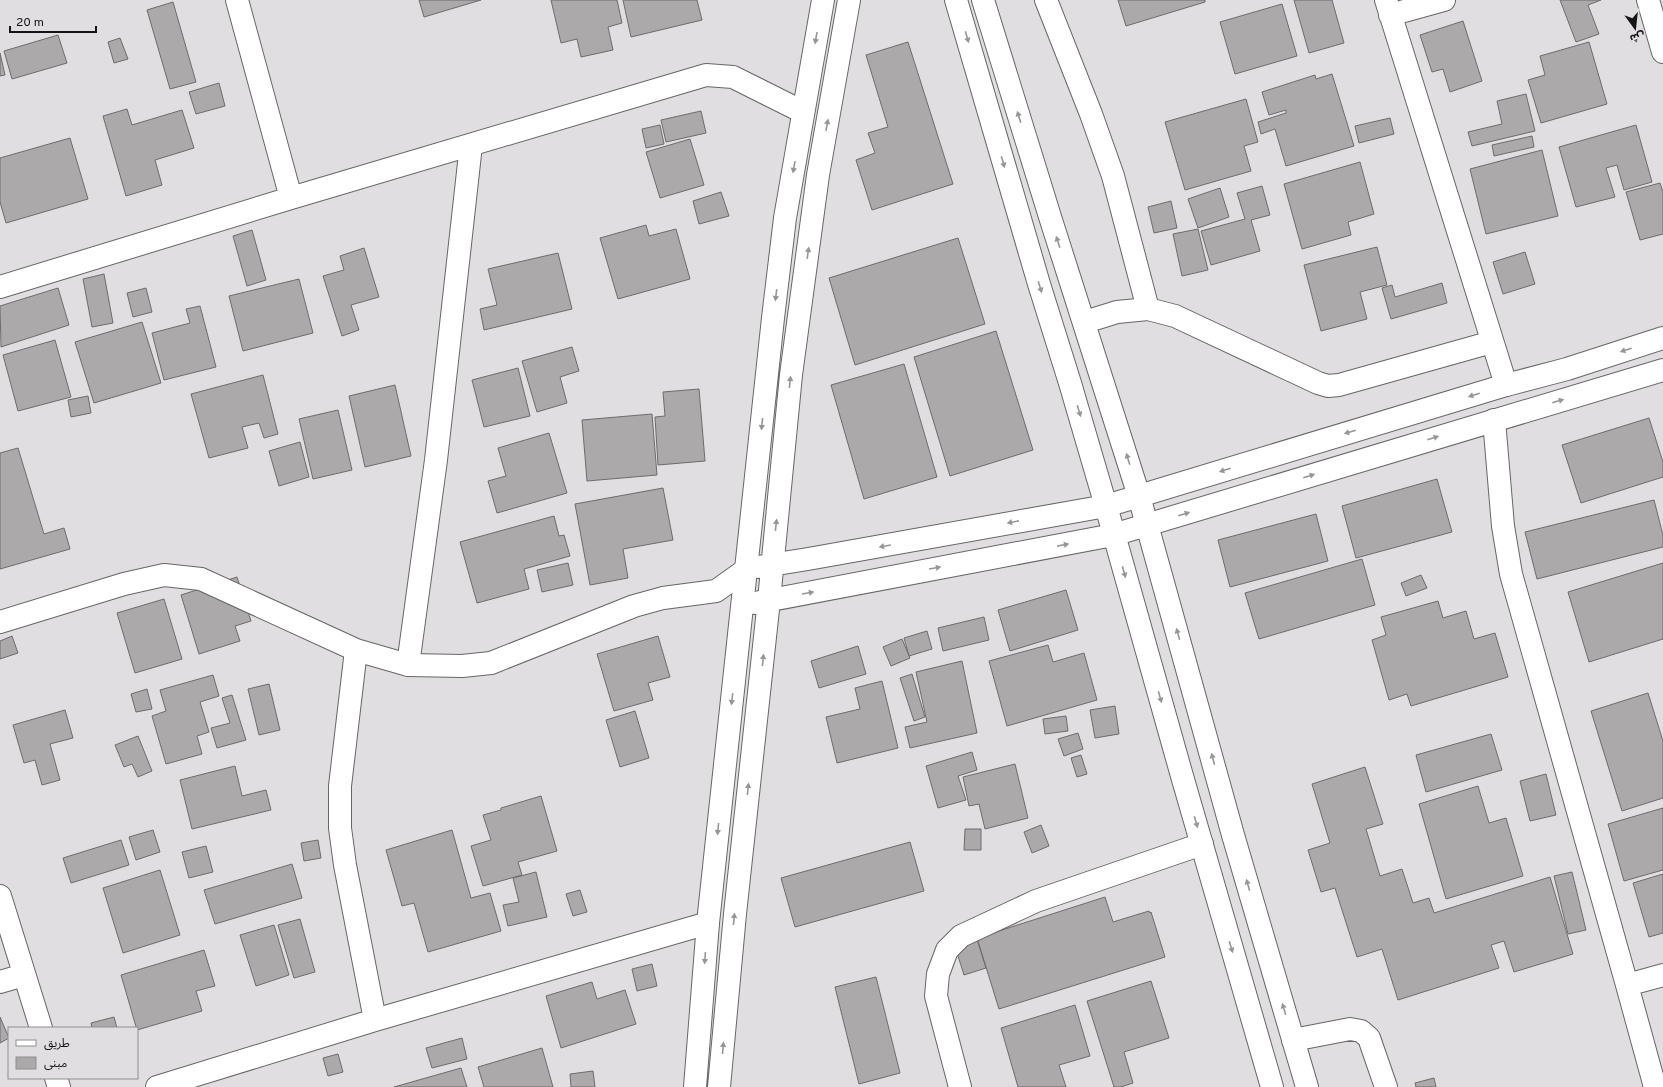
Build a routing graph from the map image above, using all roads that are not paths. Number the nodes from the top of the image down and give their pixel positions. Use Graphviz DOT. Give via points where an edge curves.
graph roads {
  1 [pos="238,0"];
  2 [pos="823,0"];
  3 [pos="849,0"];
  4 [pos="956,0"];
  5 [pos="983,0"];
  6 [pos="1046,0"];
  7 [pos="1444,0"];
  8 [pos="1648,0"];
  9 [pos="1388,7"];
  10 [pos="1663,52"];
  11 [pos="803,112"];
  12 [pos="471,145"];
  13 [pos="291,198"];
  14 [pos="0,287"];
  15 [pos="1148,308"];
  16 [pos="1085,322"];
  17 [pos="1663,338"];
  18 [pos="1492,342"];
  19 [pos="1663,370"];
  20 [pos="1506,385"];
  21 [pos="1494,420"];
  22 [pos="1140,496"];
  23 [pos="1106,506"];
  24 [pos="1147,525"];
  25 [pos="1114,535"];
  26 [pos="772,564"];
  27 [pos="746,569"];
  28 [pos="716,591"];
  29 [pos="769,600"];
  30 [pos="743,605"];
  31 [pos="0,622"];
  32 [pos="356,650"];
  33 [pos="408,665"];
  34 [pos="1202,844"];
  35 [pos="0,896"];
  36 [pos="708,923"];
  37 [pos="24,975"];
  38 [pos="1663,975"];
  39 [pos="0,982"];
  40 [pos="1627,985"];
  41 [pos="375,1020"];
  42 [pos="41,1027"];
  43 [pos="1293,1040"];
  44 [pos="157,1087"];
  45 [pos="695,1087"];
  46 [pos="719,1087"];
  47 [pos="960,1087"];
  48 [pos="1272,1087"];
  49 [pos="1307,1087"];
  50 [pos="1386,1087"];
  51 [pos="1655,1087"];
  1 -- 13 [label="street"];
  2 -- 11 [label="street, one-way"];
  26 -- 3 [label="street, one-way" via="791,375 818,175"];
  4 -- 23 [label="street, one-way" via="1038,284"];
  16 -- 5 [label="street, one-way"];
  6 -- 15 [label="street" via="1113,176"];
  7 -- 9 [label="street"];
  8 -- 10 [label="street"];
  9 -- 18 [label="street"];
  11 -- 12 [label="street" via="733,77 706,75"];
  11 -- 27 [label="street, one-way" via="775,303"];
  12 -- 13 [label="street"];
  12 -- 33 [label="street" via="436,460"];
  13 -- 14 [label="street"];
  15 -- 16 [label="street" via="1117,312"];
  15 -- 18 [label="street" via="1175,316 1318,384 1328,386"];
  22 -- 16 [label="street, one-way"];
  17 -- 20 [label="street, one-way" via="1567,369"];
  18 -- 20 [label="street"];
  21 -- 19 [label="street, one-way"];
  20 -- 22 [label="street, one-way"];
  24 -- 21 [label="street, one-way"];
  21 -- 40 [label="street" via="1503,526 1511,574"];
  22 -- 23 [label="street"];
  22 -- 24 [label="street"];
  23 -- 25 [label="street"];
  23 -- 26 [label="street, one-way"];
  24 -- 25 [label="street"];
  43 -- 24 [label="street, one-way"];
  29 -- 25 [label="street, one-way"];
  25 -- 34 [label="street, one-way"];
  26 -- 27 [label="street"];
  26 -- 29 [label="street"];
  27 -- 28 [label="street"];
  27 -- 30 [label="street"];
  28 -- 30 [label="street"];
  28 -- 33 [label="street" via="663,598 634,606 491,663 462,666"];
  29 -- 30 [label="street"];
  46 -- 29 [label="street, one-way"];
  30 -- 36 [label="street, one-way"];
  31 -- 32 [label="street" via="124,584 164,575 201,579"];
  32 -- 33 [label="street"];
  32 -- 41 [label="street" via="340,786 340,828"];
  34 -- 47 [label="street" via="1036,901 961,936 947,950 938,974 936,996"];
  34 -- 48 [label="street, one-way"];
  35 -- 37 [label="street"];
  36 -- 41 [label="street"];
  36 -- 45 [label="street, one-way"];
  37 -- 39 [label="street"];
  37 -- 42 [label="street"];
  38 -- 40 [label="street"];
  40 -- 51 [label="street"];
  41 -- 44 [label="street"];
  43 -- 49 [label="street"];
  43 -- 50 [label="street" via="1350,1029 1361,1031 1369,1038"];
}
